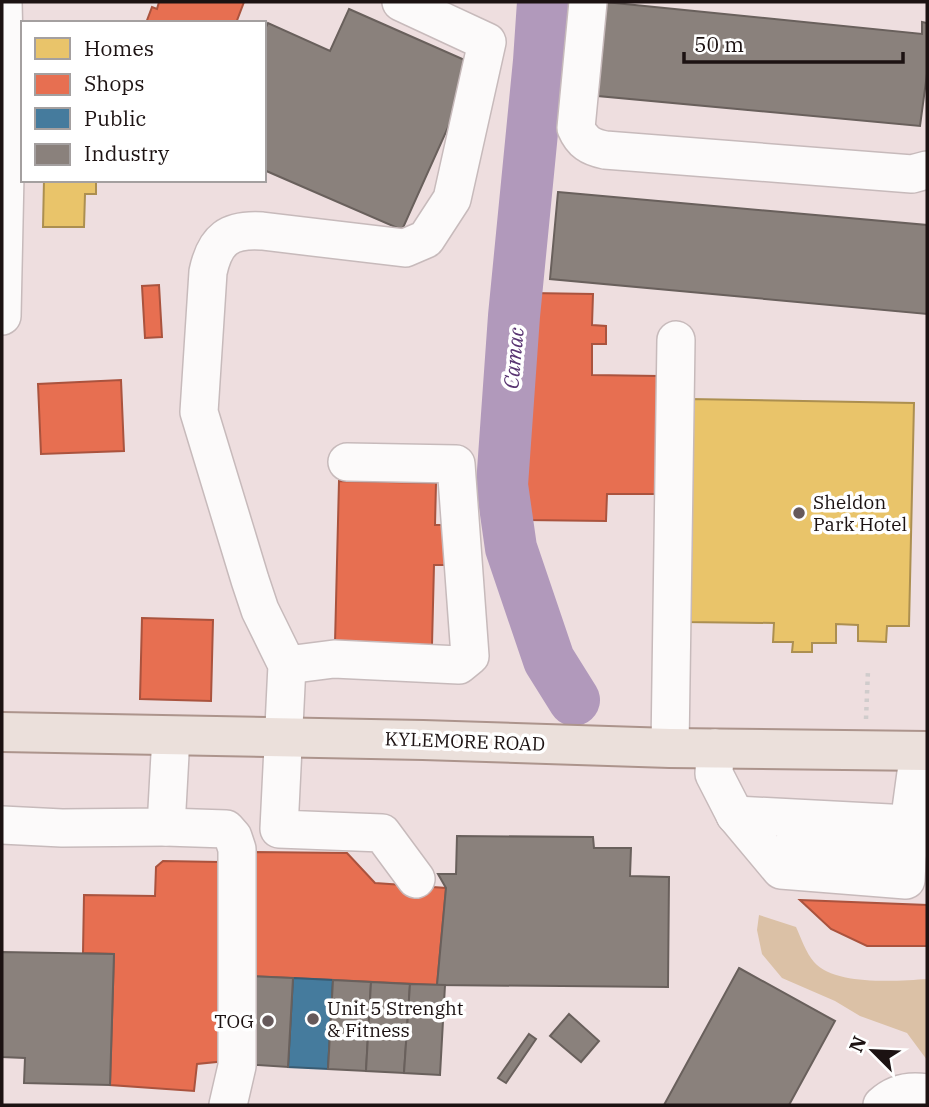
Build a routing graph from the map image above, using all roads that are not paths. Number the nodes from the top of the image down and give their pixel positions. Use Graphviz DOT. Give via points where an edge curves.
graph roads {
  1 [pos="3,2"];
  2 [pos="401,2"];
  3 [pos="588,2"];
  4 [pos="927,170"];
  5 [pos="2,265"];
  6 [pos="2,316"];
  7 [pos="676,340"];
  8 [pos="347,462"];
  9 [pos="287,665"];
  10 [pos="2,732"];
  11 [pos="171,736"];
  12 [pos="283,737"];
  13 [pos="670,748"];
  14 [pos="715,748"];
  15 [pos="923,751"];
  16 [pos="2,825"];
  17 [pos="166,827"];
  18 [pos="745,828"];
  19 [pos="908,837"];
  20 [pos="416,879"];
  21 [pos="927,1093"];
  22 [pos="228,1105"];
  23 [pos="882,1105"];
  1 -- 5 [label="street"];
  2 -- 9 [label="street" via="487,42 452,199 426,239 405,248 242,229 219,244 208,272 199,412 260,610"];
  3 -- 4 [label="street" via="576,128 589,145 794,166 912,174"];
  5 -- 6 [label="street"];
  7 -- 13 [label="street"];
  8 -- 9 [label="street" via="456,464 470,656 458,665 334,659"];
  9 -- 12 [label="street"];
  10 -- 11 [label="main road, KYLEMORE ROAD"];
  11 -- 12 [label="main road, KYLEMORE ROAD"];
  11 -- 17 [label="street"];
  12 -- 13 [label="main road, KYLEMORE ROAD"];
  12 -- 20 [label="street" via="279,829 382,833"];
  13 -- 14 [label="main road, KYLEMORE ROAD"];
  14 -- 15 [label="main road, KYLEMORE ROAD"];
  14 -- 18 [label="street" via="714,775"];
  15 -- 19 [label="street"];
  16 -- 17 [label="street"];
  17 -- 22 [label="street" via="226,829 237,849 237,1066"];
  18 -- 19 [label="street"];
  18 -- 19 [label="street" via="781,870 906,880"];
  21 -- 23 [label="street" via="901,1093"];
}
